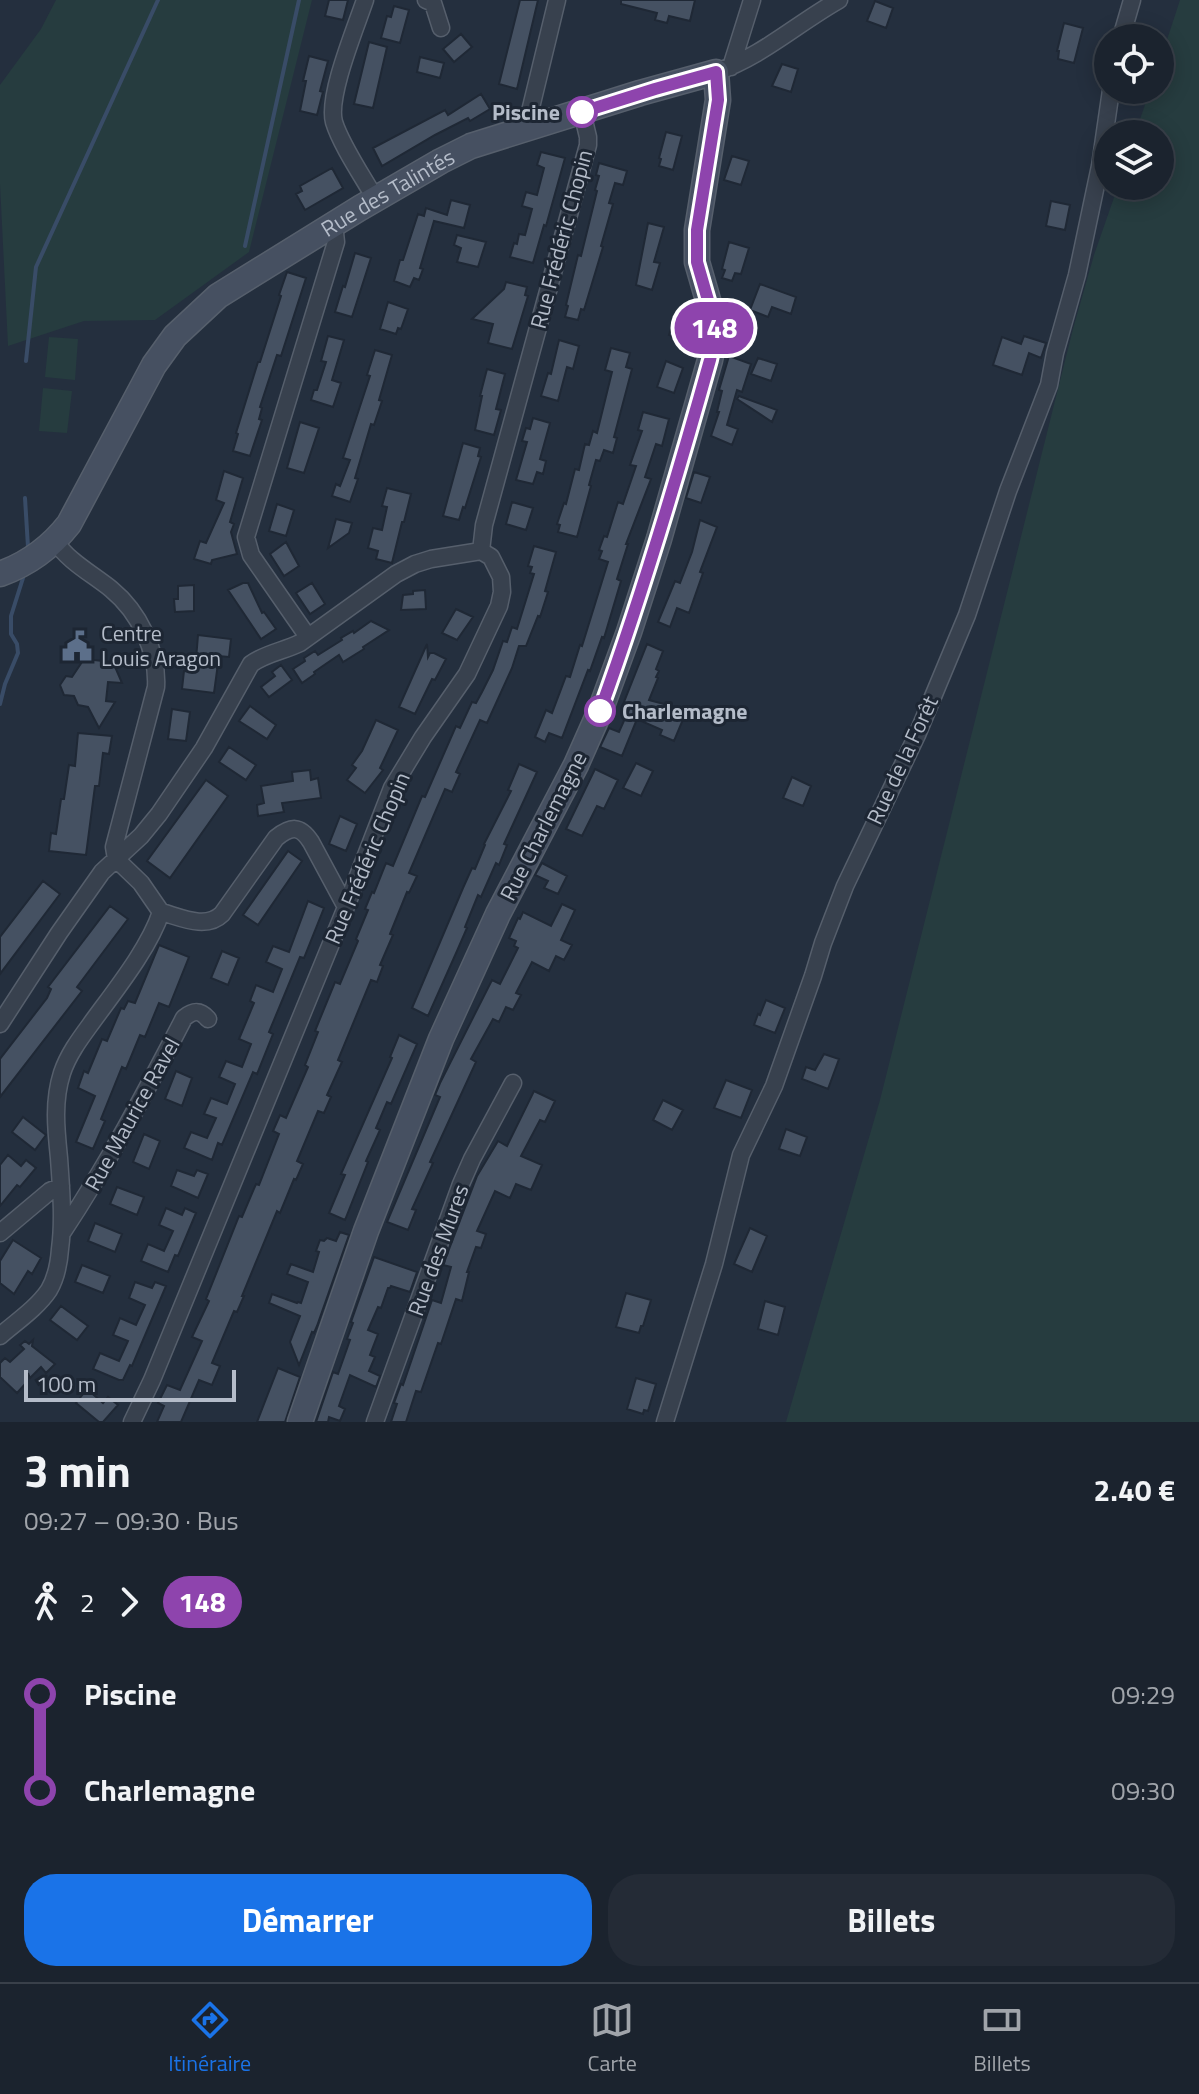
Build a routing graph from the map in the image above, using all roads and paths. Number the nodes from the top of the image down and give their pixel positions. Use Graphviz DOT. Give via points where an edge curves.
graph roads {
  1 [pos="365,0"];
  2 [pos="426,0"];
  3 [pos="557,0"];
  4 [pos="752,0"];
  5 [pos="839,0"];
  6 [pos="1132,0"];
  7 [pos="1125,24"];
  8 [pos="441,28"];
  9 [pos="724,70"];
  10 [pos="1109,104"];
  11 [pos="582,112"];
  12 [pos="526,128"];
  13 [pos="376,200"];
  14 [pos="334,224"];
  15 [pos="54,540"];
  16 [pos="481,551"];
  17 [pos="0,556"];
  18 [pos="0,574"];
  19 [pos="308,637"];
  20 [pos="116,859"];
  21 [pos="346,907"];
  22 [pos="161,912"];
  23 [pos="208,1019"];
  24 [pos="0,1024"];
  25 [pos="513,1083"];
  26 [pos="61,1186"];
  27 [pos="0,1233"];
  28 [pos="62,1233"];
  29 [pos="0,1336"];
  30 [pos="132,1422"];
  31 [pos="300,1422"];
  32 [pos="375,1422"];
  33 [pos="665,1422"];
  1 -- 13 [label="street" via="332,113"];
  2 -- 8 [label="street" via="433,3"];
  3 -- 12 [label="street"];
  4 -- 9 [label="street"];
  5 -- 9 [label="street, Rue des Talintés"];
  6 -- 7 [label="street"];
  9 -- 11 [label="street, Rue des Talintés"];
  9 -- 31 [label="street, Rue Charlemagne" via="697,230 697,262 715,336 659,539 600,711 441,1039 366,1231"];
  10 -- 33 [label="street, Rue de la Forêt" via="1077,275 1049,385 967,615 845,886 774,1086 741,1155"];
  11 -- 12 [label="street, Rue des Talintés"];
  11 -- 16 [label="street, Rue Frédéric Chopin" via="588,145"];
  12 -- 13 [label="street, Rue des Talintés" via="458,152"];
  13 -- 14 [label="street, Rue des Talintés"];
  14 -- 15 [label="street, Rue des Talintés" via="218,296 175,336 135,396 69,524"];
  14 -- 19 [label="street" via="336,242 246,537 251,555"];
  15 -- 17 [label="street"];
  15 -- 18 [label="street, Rue des Talintés" via="28,563"];
  15 -- 20 [label="street" via="67,557 125,602 145,633 157,671 114,847"];
  16 -- 19 [label="street" via="415,564"];
  16 -- 21 [label="street, Rue Frédéric Chopin" via="491,557 501,577 499,606 467,674 392,788"];
  19 -- 20 [label="street" via="251,664 159,814"];
  20 -- 22 [label="street"];
  20 -- 24 [label="street" via="59,933"];
  21 -- 22 [label="street" via="305,832 292,828 276,838 215,922"];
  21 -- 30 [label="street, Rue Frédéric Chopin"];
  22 -- 26 [label="street" via="63,1072 55,1115"];
  23 -- 28 [label="street, Rue Maurice Ravel" via="198,1011 184,1018"];
  25 -- 32 [label="street, Rue des Mures" via="461,1184"];
  26 -- 27 [label="street"];
  26 -- 28 [label="street"];
  28 -- 29 [label="street" via="49,1289"];
}
